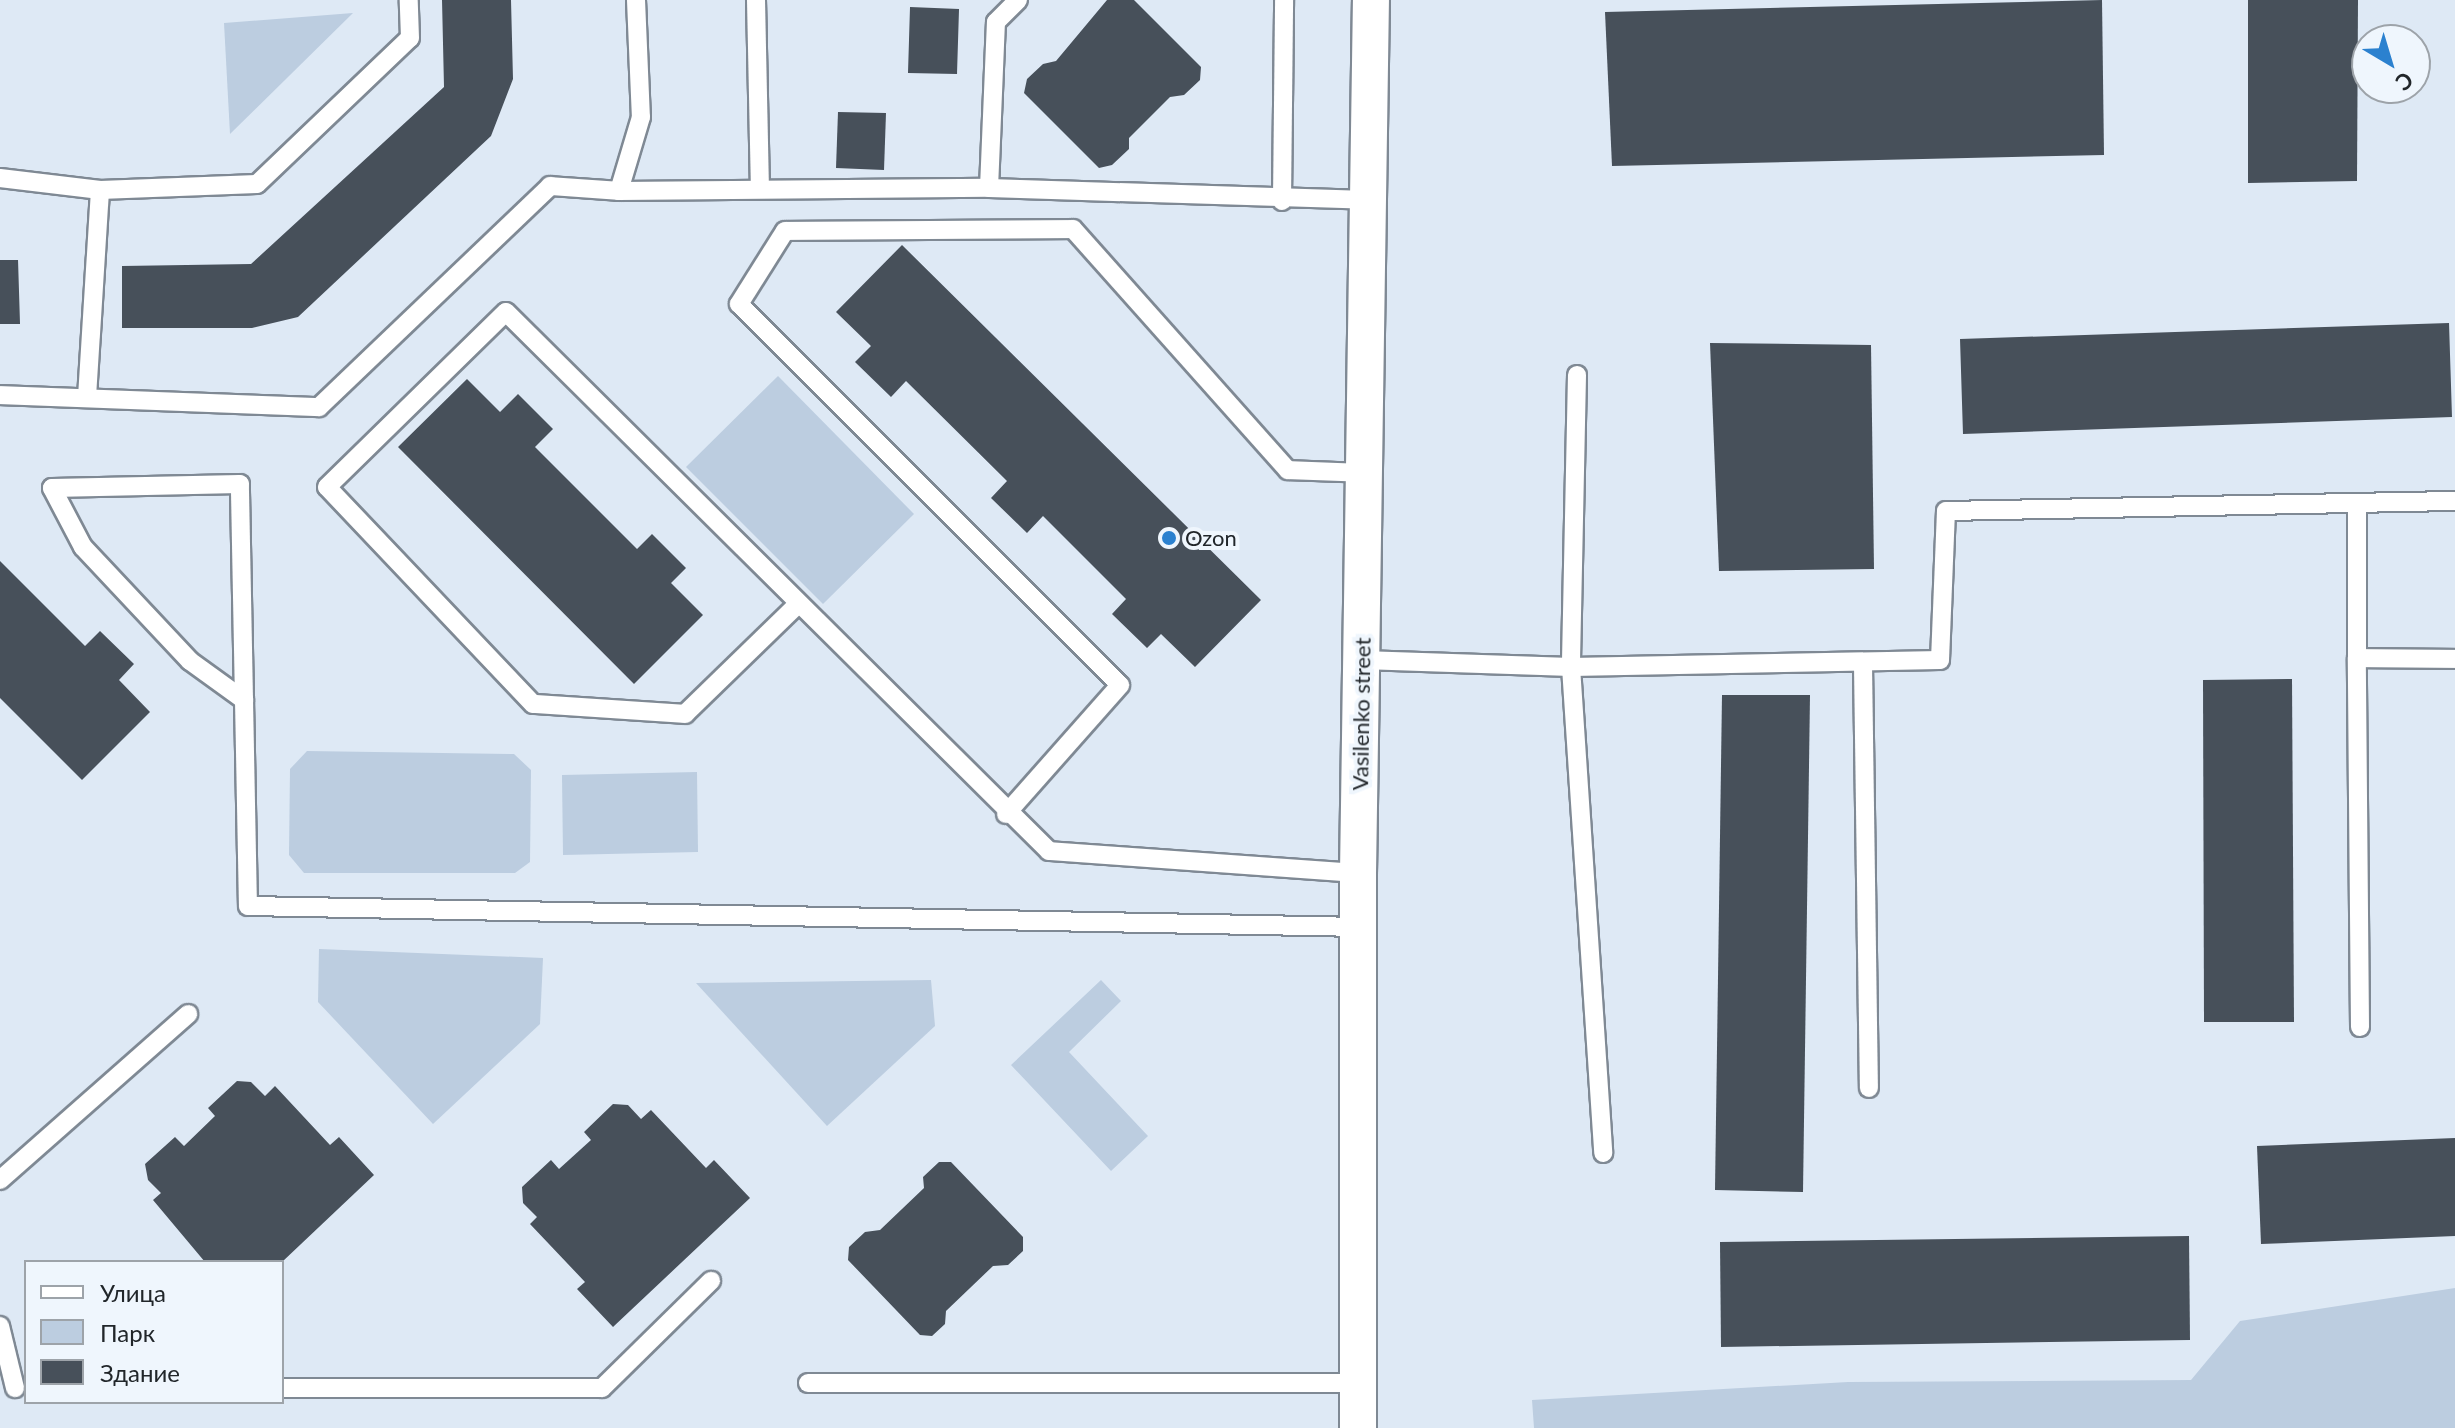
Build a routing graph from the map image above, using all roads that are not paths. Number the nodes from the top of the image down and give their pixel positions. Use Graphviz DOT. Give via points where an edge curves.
graph roads {
  1 [pos="409,0"];
  2 [pos="636,0"];
  3 [pos="756,0"];
  4 [pos="1018,0"];
  5 [pos="1284,0"];
  6 [pos="1371,0"];
  7 [pos="0,178"];
  8 [pos="760,187"];
  9 [pos="989,188"];
  10 [pos="100,190"];
  11 [pos="619,191"];
  12 [pos="1367,200"];
  13 [pos="1282,201"];
  14 [pos="1577,375"];
  15 [pos="0,395"];
  16 [pos="87,397"];
  17 [pos="1367,473"];
  18 [pos="2455,501"];
  19 [pos="2357,503"];
  20 [pos="797,605"];
  21 [pos="2357,658"];
  22 [pos="2455,659"];
  23 [pos="1362,660"];
  24 [pos="1863,665"];
  25 [pos="1571,667"];
  26 [pos="244,700"];
  27 [pos="1006,814"];
  28 [pos="1358,873"];
  29 [pos="1357,927"];
  30 [pos="188,1014"];
  31 [pos="2360,1027"];
  32 [pos="1869,1088"];
  33 [pos="1603,1153"];
  34 [pos="0,1180"];
  35 [pos="711,1281"];
  36 [pos="0,1326"];
  37 [pos="808,1383"];
  38 [pos="1357,1383"];
  39 [pos="14,1388"];
  40 [pos="284,1388"];
  41 [pos="1358,1428"];
  1 -- 10 [label="lane" via="410,38 257,184"];
  2 -- 11 [label="lane" via="641,117"];
  3 -- 8 [label="lane"];
  4 -- 9 [label="lane" via="996,22"];
  5 -- 13 [label="lane"];
  6 -- 12 [label="street, Vasilenko street"];
  7 -- 10 [label="lane"];
  8 -- 9 [label="lane"];
  8 -- 11 [label="lane"];
  9 -- 13 [label="lane"];
  10 -- 16 [label="lane"];
  11 -- 16 [label="lane" via="550,186 319,407"];
  12 -- 13 [label="lane"];
  12 -- 17 [label="street, Vasilenko street"];
  14 -- 25 [label="lane"];
  15 -- 16 [label="lane"];
  17 -- 23 [label="street, Vasilenko street"];
  17 -- 27 [label="lane" via="1288,470 1073,229 785,231 739,304 1120,685"];
  18 -- 19 [label="lane"];
  19 -- 21 [label="lane"];
  19 -- 24 [label="lane" via="1946,511 1940,660"];
  20 -- 20 [label="lane" via="685,714 533,704 327,487 506,312"];
  20 -- 27 [label="lane"];
  21 -- 22 [label="lane"];
  21 -- 31 [label="lane"];
  23 -- 25 [label="lane"];
  23 -- 28 [label="street, Vasilenko street"];
  24 -- 25 [label="lane"];
  24 -- 32 [label="lane"];
  25 -- 33 [label="lane"];
  26 -- 26 [label="lane" via="190,661 83,547 52,488 240,484"];
  26 -- 29 [label="lane" via="248,906"];
  27 -- 28 [label="lane" via="1049,851"];
  28 -- 29 [label="street, Vasilenko street"];
  29 -- 38 [label="street, Vasilenko street"];
  30 -- 34 [label="lane"];
  35 -- 40 [label="lane" via="602,1388"];
  36 -- 39 [label="lane"];
  37 -- 38 [label="lane"];
  38 -- 41 [label="street, Vasilenko street"];
}
